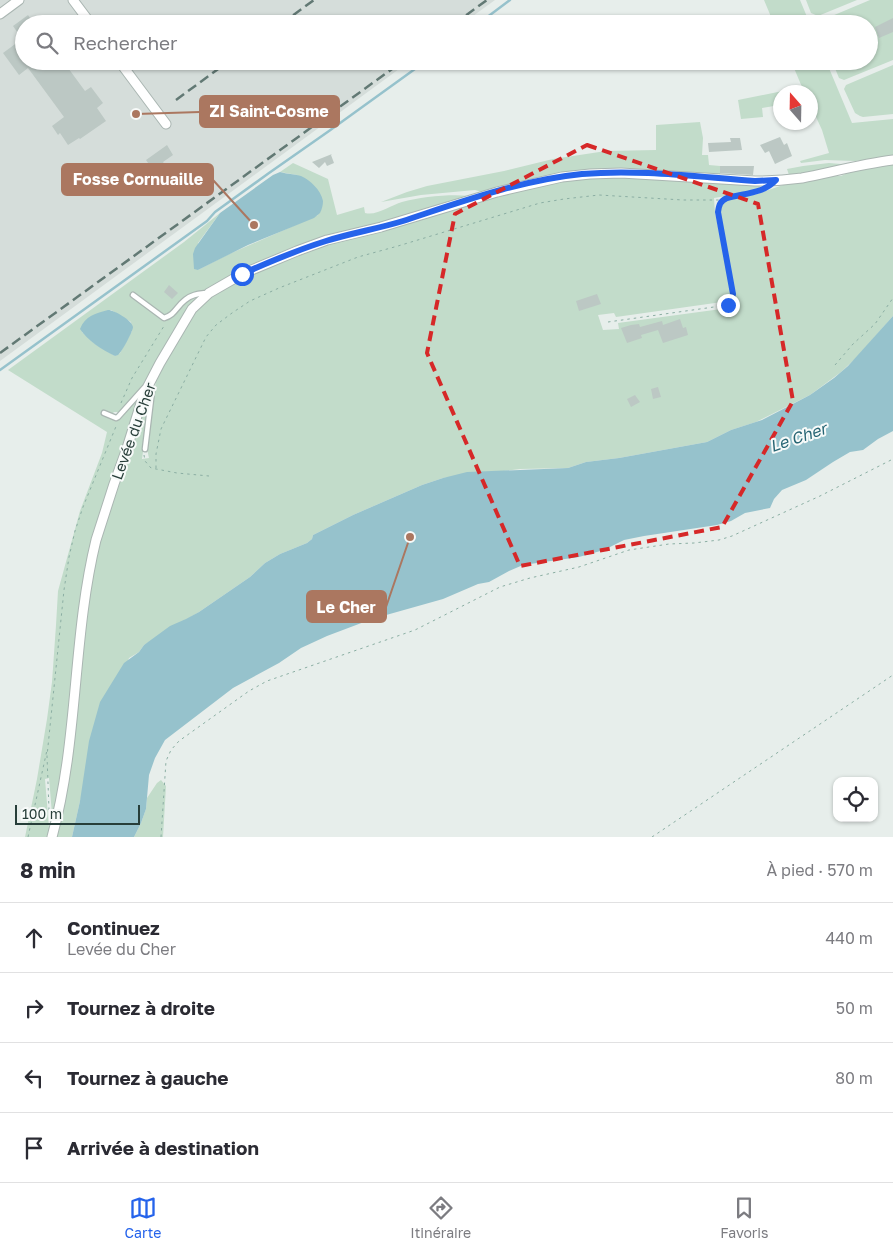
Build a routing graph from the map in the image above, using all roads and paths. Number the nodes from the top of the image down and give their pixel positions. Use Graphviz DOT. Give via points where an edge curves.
graph roads {
  1 [pos="19,0"];
  2 [pos="73,0"];
  3 [pos="0,14"];
  4 [pos="84,15"];
  5 [pos="126,70"];
  6 [pos="166,124"];
  7 [pos="893,160"];
  8 [pos="776,180"];
  9 [pos="723,200"];
  10 [pos="209,292"];
  11 [pos="133,295"];
  12 [pos="893,298"];
  13 [pos="170,316"];
  14 [pos="608,322"];
  15 [pos="835,365"];
  16 [pos="147,388"];
  17 [pos="104,413"];
  18 [pos="118,417"];
  19 [pos="145,449"];
  20 [pos="893,459"];
  21 [pos="156,468"];
  22 [pos="209,476"];
  23 [pos="893,675"];
  24 [pos="48,742"];
  25 [pos="56,823"];
  26 [pos="28,837"];
  27 [pos="52,837"];
  28 [pos="161,837"];
  29 [pos="652,837"];
  1 -- 3 [label="street"];
  2 -- 4 [label="street"];
  5 -- 6 [label="street"];
  7 -- 8 [label="street, Levée du Cher"];
  8 -- 9 [label="path" via="763,190"];
  8 -- 10 [label="street, Levée du Cher" via="621,173 545,180 327,240 242,274"];
  9 -- 14 [label="path" via="718,212 733,294 731,301 723,306"];
  9 -- 21 [label="path" via="600,195 540,203 358,257 250,301 216,325 203,344 161,429"];
  10 -- 13 [label="lane" via="194,294"];
  10 -- 16 [label="street, Levée du Cher" via="192,309"];
  11 -- 13 [label="lane" via="164,318"];
  12 -- 15 [label="path" via="875,324"];
  13 -- 18 [label="path" via="132,378 122,398"];
  16 -- 18 [label="lane"];
  16 -- 19 [label="lane" via="152,391"];
  16 -- 25 [label="street, Levée du Cher" via="90,564 69,746"];
  17 -- 18 [label="lane"];
  18 -- 24 [label="path" via="83,507 69,557"];
  19 -- 21 [label="path" via="145,460 151,468"];
  20 -- 28 [label="path" via="732,536 629,550 579,567 500,587 415,630 267,681 248,691 171,750 166,761"];
  21 -- 22 [label="path"];
  23 -- 29 [label="path"];
  24 -- 25 [label="path" via="48,802 51,819"];
  24 -- 26 [label="path"];
  25 -- 27 [label="street, Levée du Cher"];
}
